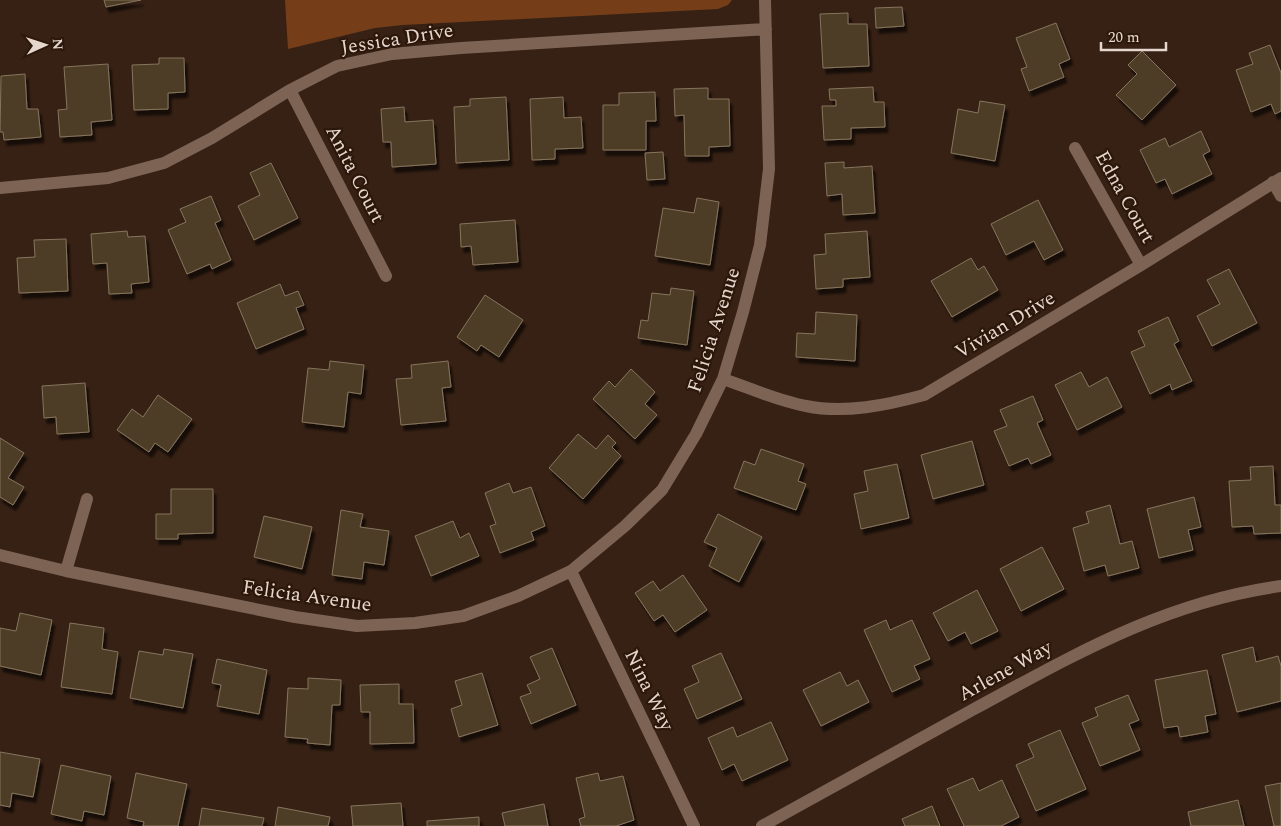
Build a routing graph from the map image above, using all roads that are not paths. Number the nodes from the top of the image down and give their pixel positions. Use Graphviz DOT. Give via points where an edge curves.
graph roads {
  1 [pos="765,0"];
  2 [pos="766,29"];
  3 [pos="290,90"];
  4 [pos="1075,148"];
  5 [pos="1277,180"];
  6 [pos="0,188"];
  7 [pos="1281,196"];
  8 [pos="1141,265"];
  9 [pos="386,276"];
  10 [pos="722,379"];
  11 [pos="87,499"];
  12 [pos="0,555"];
  13 [pos="66,571"];
  14 [pos="571,571"];
  15 [pos="1281,586"];
  16 [pos="694,826"];
  17 [pos="762,826"];
  1 -- 2 [label="street, Felicia Avenue"];
  2 -- 3 [label="street, Jessica Drive" via="392,54 337,66"];
  2 -- 10 [label="street, Felicia Avenue" via="768,178 760,245 744,312"];
  3 -- 6 [label="street, Jessica Drive" via="164,163 108,178"];
  3 -- 9 [label="street, Anita Court"];
  4 -- 8 [label="street, Edna Court"];
  5 -- 7 [label="street"];
  5 -- 8 [label="street, Vivian Drive"];
  8 -- 10 [label="street, Vivian Drive" via="924,395 890,404 852,408 807,406"];
  10 -- 14 [label="street, Felicia Avenue" via="696,434 662,490"];
  11 -- 13 [label="street"];
  12 -- 13 [label="street, Felicia Avenue"];
  13 -- 14 [label="street, Felicia Avenue" via="295,618 357,626 463,616 518,596"];
  14 -- 16 [label="street, Nina Way"];
  15 -- 17 [label="street, Arlene Way" via="1239,592 1165,614 1081,651"];
}
